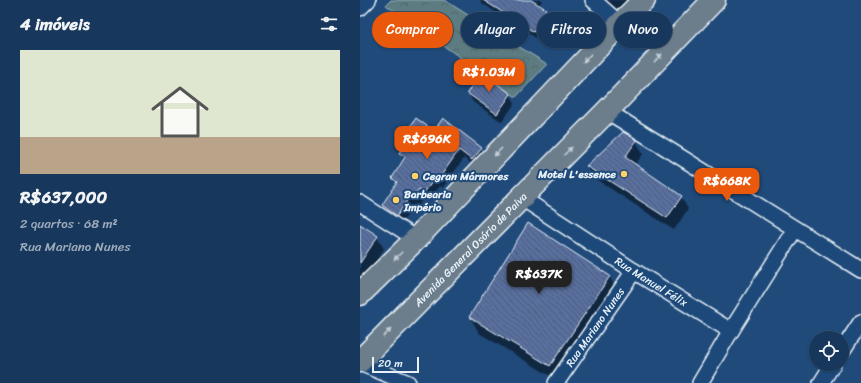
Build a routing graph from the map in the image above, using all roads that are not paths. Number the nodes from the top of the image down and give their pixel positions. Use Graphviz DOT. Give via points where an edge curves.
graph roads {
  1 [pos="368,0"];
  2 [pos="593,0"];
  3 [pos="644,0"];
  4 [pos="714,0"];
  5 [pos="360,8"];
  6 [pos="632,12"];
  7 [pos="614,19"];
  8 [pos="614,30"];
  9 [pos="607,111"];
  10 [pos="522,198"];
  11 [pos="360,204"];
  12 [pos="795,229"];
  13 [pos="416,239"];
  14 [pos="861,270"];
  15 [pos="634,271"];
  16 [pos="360,294"];
  17 [pos="861,322"];
  18 [pos="731,331"];
  19 [pos="849,340"];
  20 [pos="360,362"];
  21 [pos="829,371"];
  22 [pos="408,383"];
  23 [pos="556,383"];
  24 [pos="700,383"];
  25 [pos="821,383"];
  1 -- 5 [label="street"];
  2 -- 7 [label="street"];
  3 -- 6 [label="main road"];
  9 -- 4 [label="main road, Avenida General Osório de Paiva, one-way"];
  8 -- 13 [label="main road, one-way"];
  10 -- 9 [label="main road, Avenida General Osório de Paiva, one-way"];
  9 -- 12 [label="street"];
  10 -- 15 [label="street, Rua Manuel Félix"];
  20 -- 10 [label="main road, Avenida General Osório de Paiva, one-way"];
  11 -- 13 [label="street"];
  12 -- 14 [label="street"];
  12 -- 18 [label="street"];
  13 -- 16 [label="main road, one-way"];
  15 -- 18 [label="street, Rua Manuel Félix"];
  15 -- 23 [label="street, Rua Mariano Nunes"];
  17 -- 19 [label="street"];
  18 -- 24 [label="street"];
  20 -- 22 [label="street"];
  21 -- 25 [label="street"];
}
